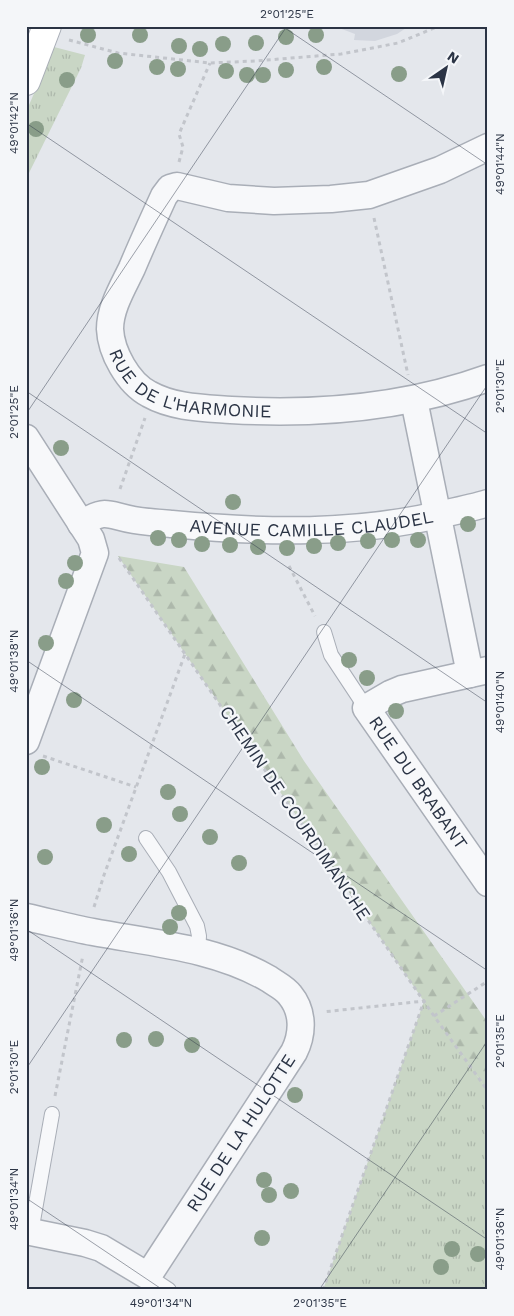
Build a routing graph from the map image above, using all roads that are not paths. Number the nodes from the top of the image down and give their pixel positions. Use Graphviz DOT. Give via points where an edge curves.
graph roads {
  1 [pos="57,33"];
  2 [pos="26,81"];
  3 [pos="488,147"];
  4 [pos="488,378"];
  5 [pos="414,400"];
  6 [pos="26,438"];
  7 [pos="56,486"];
  8 [pos="488,503"];
  9 [pos="437,516"];
  10 [pos="126,518"];
  11 [pos="87,537"];
  12 [pos="324,632"];
  13 [pos="479,672"];
  14 [pos="37,675"];
  15 [pos="366,708"];
  16 [pos="31,747"];
  17 [pos="146,838"];
  18 [pos="488,883"];
  19 [pos="26,917"];
  20 [pos="198,951"];
  21 [pos="52,1114"];
  22 [pos="28,1232"];
  23 [pos="158,1283"];
  1 -- 2 [label="main road"];
  3 -- 5 [label="street, RUE DE L'HARMONIE" via="440,170 369,195 274,201 228,198 173,187 164,196 116,302 110,328 112,343 129,376 152,396 180,405 272,412 372,407"];
  4 -- 5 [label="street, RUE DE L'HARMONIE"];
  5 -- 9 [label="street"];
  6 -- 7 [label="street"];
  7 -- 10 [label="street" via="99,502"];
  7 -- 11 [label="street"];
  8 -- 9 [label="street, AVENUE CAMILLE CLAUDEL"];
  9 -- 10 [label="street, AVENUE CAMILLE CLAUDEL" via="344,530 288,532 188,526"];
  9 -- 13 [label="street, RUE DU BRABANT"];
  10 -- 11 [label="street"];
  11 -- 14 [label="street"];
  12 -- 15 [label="lane, RUE DU BRABANT" via="331,655"];
  13 -- 15 [label="street, RUE DU BRABANT" via="402,689"];
  14 -- 16 [label="street"];
  15 -- 18 [label="street, RUE DU BRABANT"];
  17 -- 20 [label="lane" via="169,872 197,926"];
  19 -- 20 [label="street, RUE DE LA HULOTTE"];
  20 -- 23 [label="street, RUE DE LA HULOTTE" via="255,972 290,994 300,1015 300,1040"];
  21 -- 22 [label="lane, RUE DE LA HULOTTE"];
  22 -- 23 [label="street, RUE DE LA HULOTTE" via="101,1248"];
}
